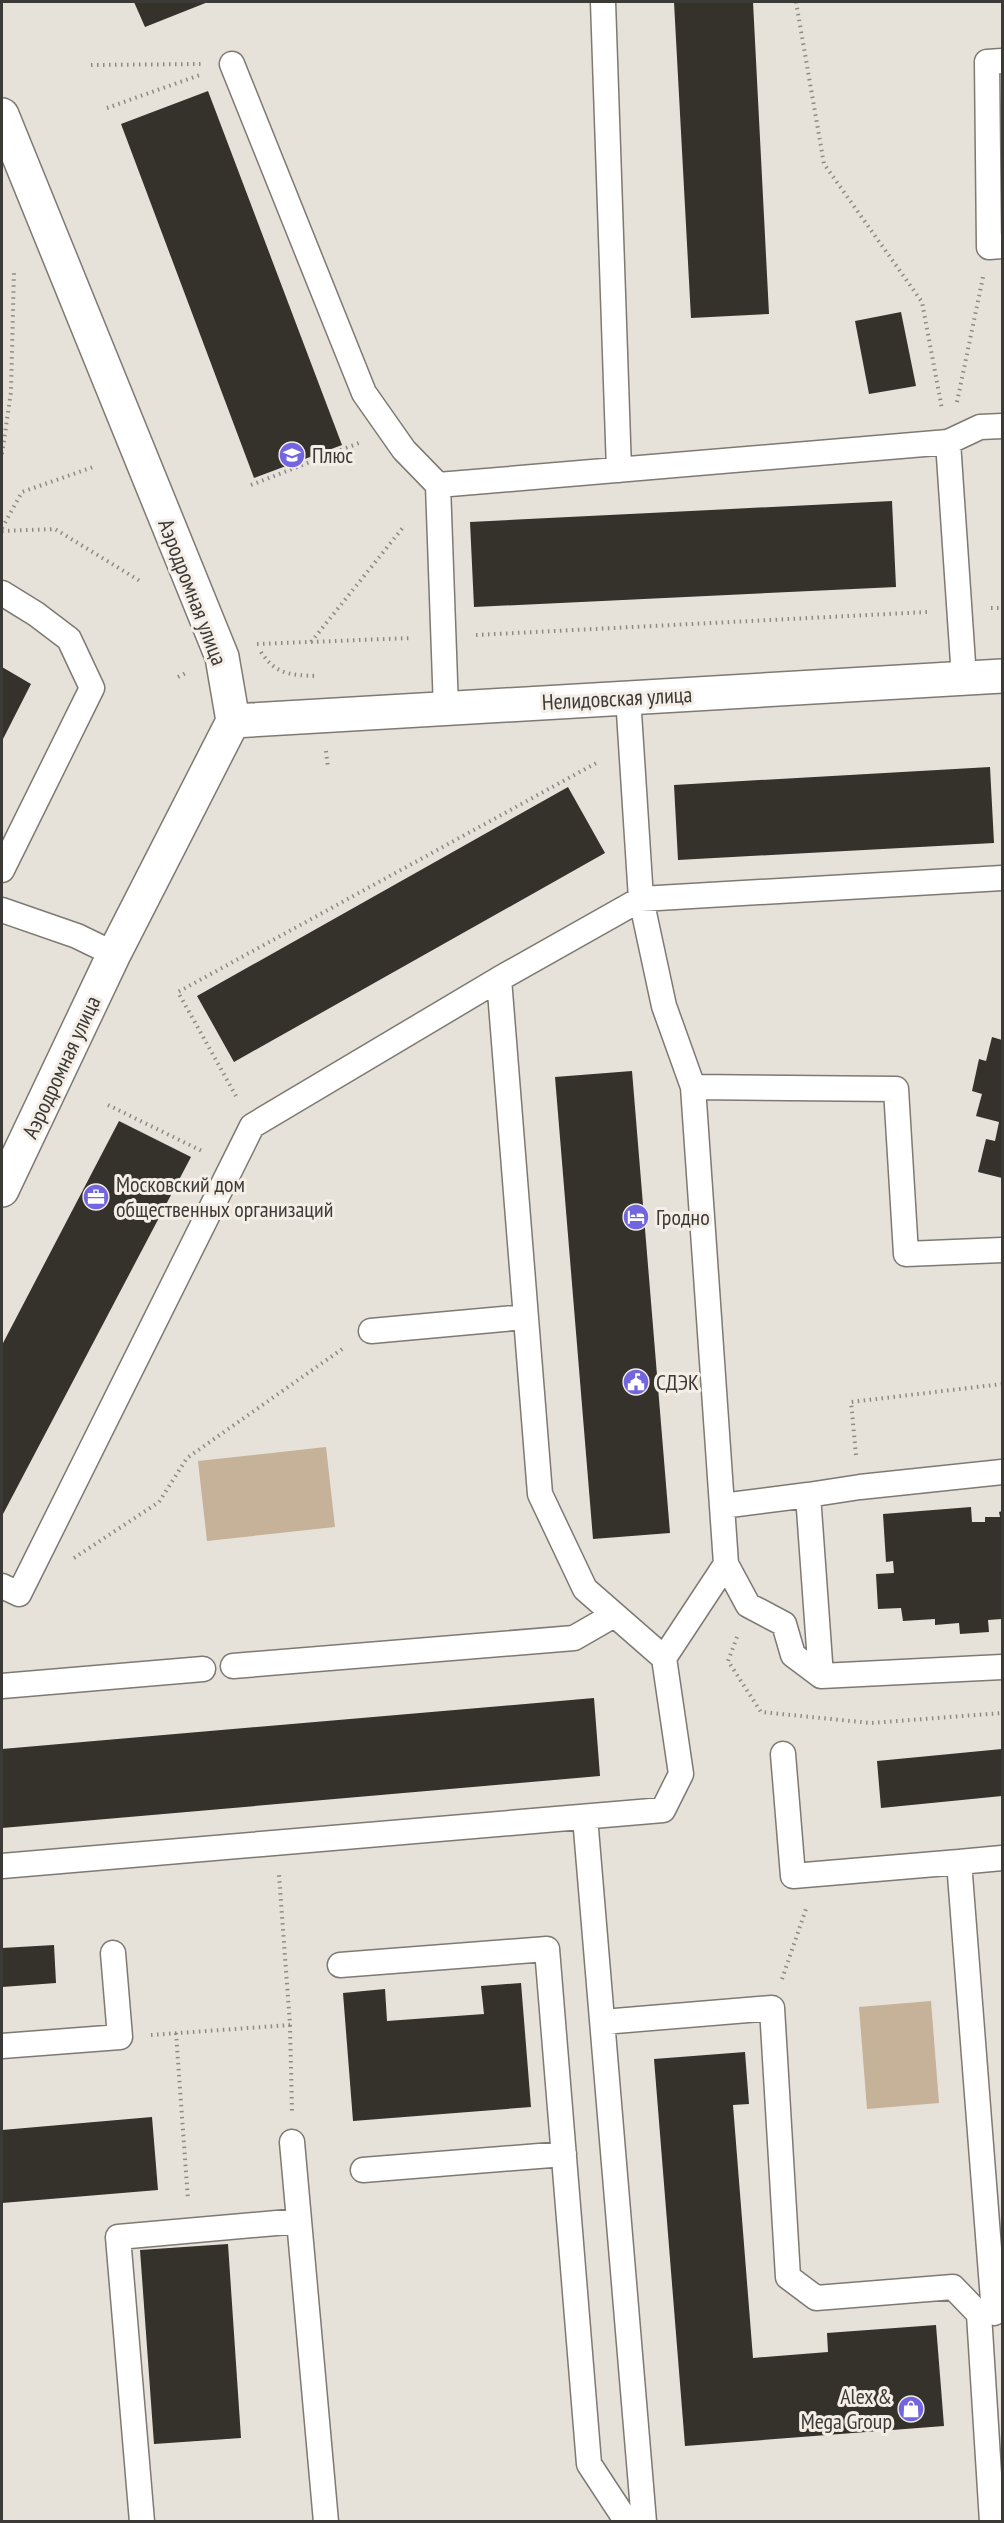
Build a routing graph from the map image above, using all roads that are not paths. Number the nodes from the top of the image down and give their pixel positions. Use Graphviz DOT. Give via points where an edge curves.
graph roads {
  1 [pos="603,2"];
  2 [pos="1002,61"];
  3 [pos="232,64"];
  4 [pos="2,115"];
  5 [pos="996,247"];
  6 [pos="1002,426"];
  7 [pos="948,442"];
  8 [pos="618,470"];
  9 [pos="438,485"];
  10 [pos="2,593"];
  11 [pos="1002,676"];
  12 [pos="964,678"];
  13 [pos="628,697"];
  14 [pos="446,709"];
  15 [pos="233,721"];
  16 [pos="2,870"];
  17 [pos="1002,878"];
  18 [pos="641,899"];
  19 [pos="2,910"];
  20 [pos="114,954"];
  21 [pos="499,979"];
  22 [pos="693,1087"];
  23 [pos="2,1190"];
  24 [pos="1002,1251"];
  25 [pos="525,1317"];
  26 [pos="371,1331"];
  27 [pos="1002,1472"];
  28 [pos="808,1495"];
  29 [pos="722,1506"];
  30 [pos="726,1564"];
  31 [pos="2,1586"];
  32 [pos="614,1615"];
  33 [pos="664,1658"];
  34 [pos="233,1666"];
  35 [pos="1002,1666"];
  36 [pos="203,1669"];
  37 [pos="821,1676"];
  38 [pos="2,1686"];
  39 [pos="783,1754"];
  40 [pos="585,1817"];
  41 [pos="1002,1858"];
  42 [pos="959,1862"];
  43 [pos="2,1866"];
  44 [pos="113,1953"];
  45 [pos="339,1965"];
  46 [pos="603,2022"];
  47 [pos="2,2046"];
  48 [pos="292,2142"];
  49 [pos="564,2154"];
  50 [pos="363,2170"];
  51 [pos="299,2221"];
  52 [pos="992,2313"];
  53 [pos="142,2522"];
  54 [pos="326,2522"];
  55 [pos="627,2522"];
  56 [pos="644,2522"];
  57 [pos="992,2522"];
  1 -- 8 [label="lane"];
  2 -- 5 [label="lane" via="987,62"];
  3 -- 9 [label="lane" via="364,393 404,450"];
  4 -- 15 [label="street, Аэродромная улица" via="222,657"];
  6 -- 7 [label="lane" via="980,427"];
  7 -- 8 [label="lane"];
  7 -- 12 [label="lane"];
  8 -- 9 [label="lane"];
  9 -- 14 [label="lane"];
  10 -- 16 [label="lane" via="69,639 92,688"];
  11 -- 12 [label="street, Нелидовская улица"];
  12 -- 13 [label="street, Нелидовская улица"];
  13 -- 14 [label="street, Нелидовская улица"];
  13 -- 18 [label="lane"];
  14 -- 15 [label="street, Нелидовская улица"];
  15 -- 20 [label="street, Аэродромная улица"];
  17 -- 18 [label="lane"];
  18 -- 21 [label="lane"];
  18 -- 22 [label="lane" via="664,1006"];
  19 -- 20 [label="lane" via="77,936"];
  20 -- 23 [label="street, Аэродромная улица"];
  21 -- 25 [label="lane"];
  21 -- 31 [label="lane" via="252,1126 19,1594"];
  22 -- 24 [label="lane" via="896,1089 906,1254"];
  22 -- 29 [label="lane"];
  25 -- 26 [label="lane"];
  25 -- 32 [label="lane" via="540,1494 585,1589"];
  27 -- 28 [label="lane"];
  28 -- 29 [label="lane"];
  28 -- 37 [label="lane"];
  29 -- 30 [label="lane"];
  30 -- 33 [label="lane"];
  30 -- 37 [label="lane" via="748,1605 784,1624 793,1655"];
  32 -- 33 [label="lane"];
  32 -- 34 [label="lane" via="574,1638"];
  33 -- 40 [label="lane" via="681,1774 663,1810"];
  35 -- 37 [label="lane"];
  36 -- 38 [label="lane"];
  39 -- 42 [label="lane" via="793,1876"];
  40 -- 43 [label="lane"];
  40 -- 46 [label="lane"];
  41 -- 42 [label="lane"];
  42 -- 52 [label="lane"];
  44 -- 47 [label="lane" via="120,2037"];
  45 -- 49 [label="lane" via="547,1948"];
  46 -- 52 [label="lane" via="772,2008 788,2277 816,2298 953,2287"];
  46 -- 56 [label="lane"];
  48 -- 51 [label="lane"];
  49 -- 50 [label="lane"];
  49 -- 55 [label="lane" via="589,2464"];
  51 -- 53 [label="lane" via="118,2237"];
  51 -- 54 [label="lane"];
  52 -- 57 [label="lane"];
}
